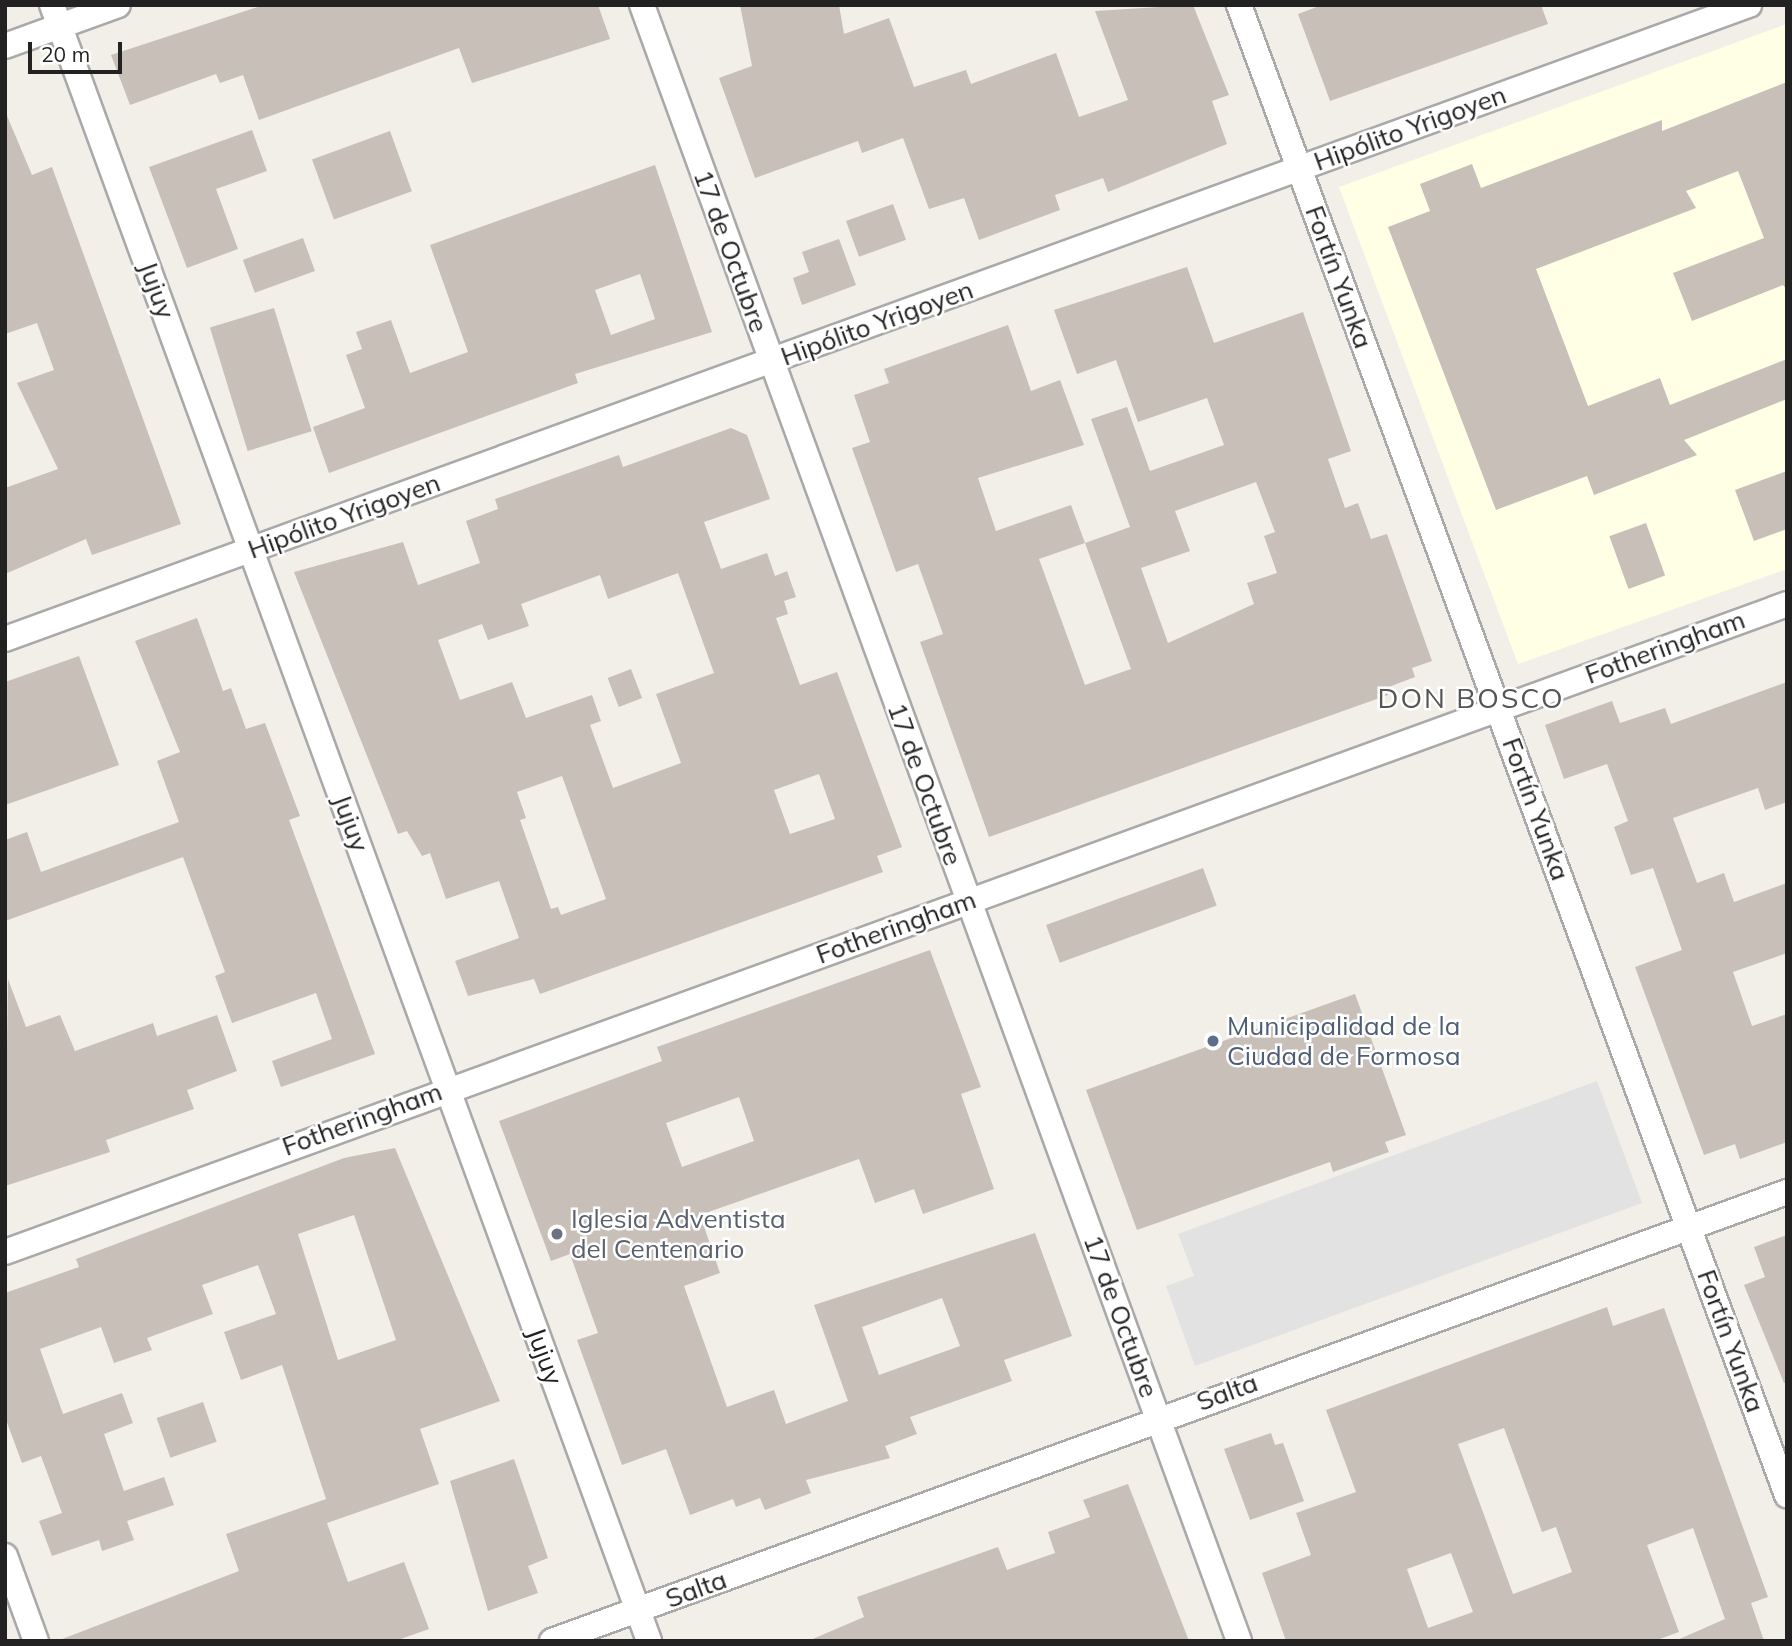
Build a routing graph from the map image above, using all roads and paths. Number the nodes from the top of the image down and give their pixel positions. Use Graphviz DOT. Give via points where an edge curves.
graph roads {
  1 [pos="118,5"];
  2 [pos="642,5"];
  3 [pos="1239,5"];
  4 [pos="1749,5"];
  5 [pos="56,16"];
  6 [pos="5,46"];
  7 [pos="1299,169"];
  8 [pos="771,362"];
  9 [pos="252,550"];
  10 [pos="1787,604"];
  11 [pos="5,639"];
  12 [pos="1499,706"];
  13 [pos="968,901"];
  14 [pos="447,1088"];
  15 [pos="1787,1192"];
  16 [pos="1690,1226"];
  17 [pos="5,1252"];
  18 [pos="1157,1417"];
  19 [pos="1787,1495"];
  20 [pos="5,1556"];
  21 [pos="638,1610"];
  22 [pos="36,1641"];
  23 [pos="552,1641"];
  24 [pos="649,1641"];
  25 [pos="1239,1641"];
  1 -- 5 [label="street"];
  2 -- 8 [label="street, 17 de Octubre"];
  3 -- 7 [label="street, Fortín Yunka"];
  4 -- 7 [label="street, Hipólito Yrigoyen"];
  5 -- 6 [label="street"];
  5 -- 9 [label="street, Jujuy"];
  7 -- 8 [label="street, Hipólito Yrigoyen"];
  7 -- 12 [label="street, Fortín Yunka"];
  8 -- 9 [label="street, Hipólito Yrigoyen"];
  8 -- 13 [label="street, 17 de Octubre"];
  9 -- 11 [label="street, Hipólito Yrigoyen"];
  9 -- 14 [label="street, Jujuy"];
  10 -- 12 [label="street, Fotheringham"];
  12 -- 13 [label="street, Fotheringham"];
  12 -- 16 [label="street, Fortín Yunka"];
  13 -- 14 [label="street, Fotheringham"];
  13 -- 18 [label="street, 17 de Octubre"];
  14 -- 17 [label="street, Fotheringham"];
  14 -- 21 [label="street, Jujuy"];
  15 -- 16 [label="street, Salta"];
  16 -- 18 [label="street, Salta"];
  16 -- 19 [label="street, Fortín Yunka"];
  18 -- 21 [label="street, Salta"];
  18 -- 25 [label="street, 17 de Octubre"];
  20 -- 22 [label="street"];
  21 -- 23 [label="street, Salta"];
  21 -- 24 [label="street, Jujuy"];
}
